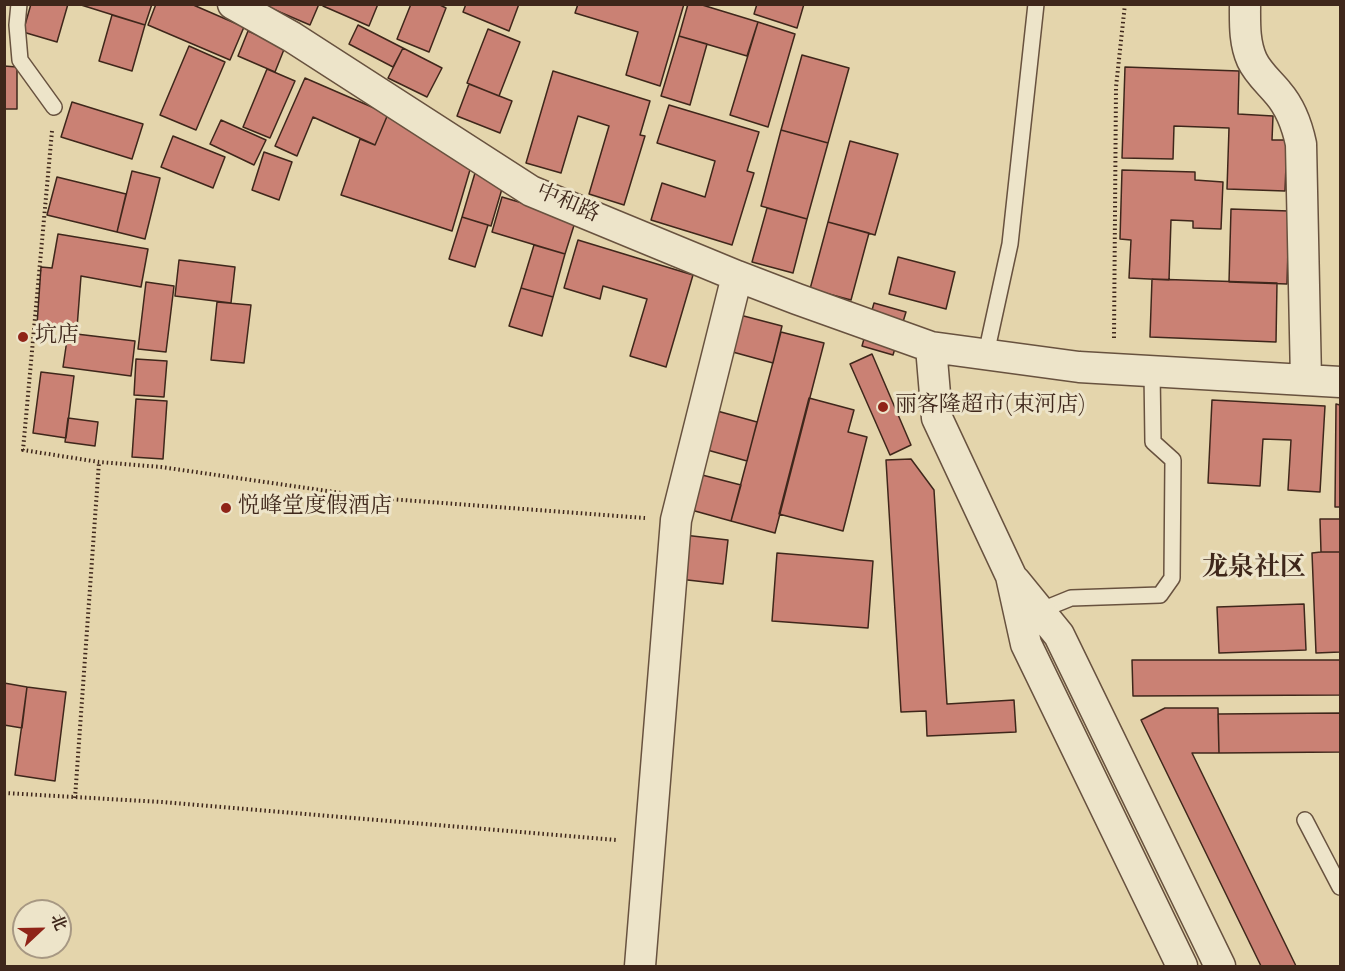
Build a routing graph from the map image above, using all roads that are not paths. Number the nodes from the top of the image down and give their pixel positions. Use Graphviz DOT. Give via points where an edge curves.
graph roads {
  1 [pos="19,4"];
  2 [pos="233,4"];
  3 [pos="1035,4"];
  4 [pos="1245,4"];
  5 [pos="54,107"];
  6 [pos="737,276"];
  7 [pos="931,347"];
  8 [pos="986,354"];
  9 [pos="1152,371"];
  10 [pos="1306,380"];
  11 [pos="1341,382"];
  12 [pos="1011,576"];
  13 [pos="1039,611"];
  14 [pos="1305,820"];
  15 [pos="1341,887"];
  16 [pos="640,966"];
  17 [pos="1182,966"];
  18 [pos="1220,966"];
  1 -- 5 [label="lane" via="20,60"];
  2 -- 6 [label="street, 中和路" via="292,37 531,191"];
  3 -- 8 [label="lane" via="1010,244"];
  4 -- 10 [label="street" via="1246,42 1252,60 1290,110 1301,144"];
  6 -- 7 [label="street, 中和路"];
  6 -- 16 [label="street" via="676,520"];
  7 -- 8 [label="street, 中和路"];
  7 -- 12 [label="street" via="937,418"];
  8 -- 9 [label="street, 中和路" via="1079,367"];
  9 -- 10 [label="street, 中和路"];
  9 -- 13 [label="lane" via="1153,442 1173,460 1172,578 1160,595 1071,598"];
  10 -- 11 [label="street, 中和路"];
  12 -- 13 [label="street"];
  12 -- 17 [label="street" via="1026,644"];
  13 -- 18 [label="street" via="1059,635"];
  14 -- 15 [label="lane"];
}
